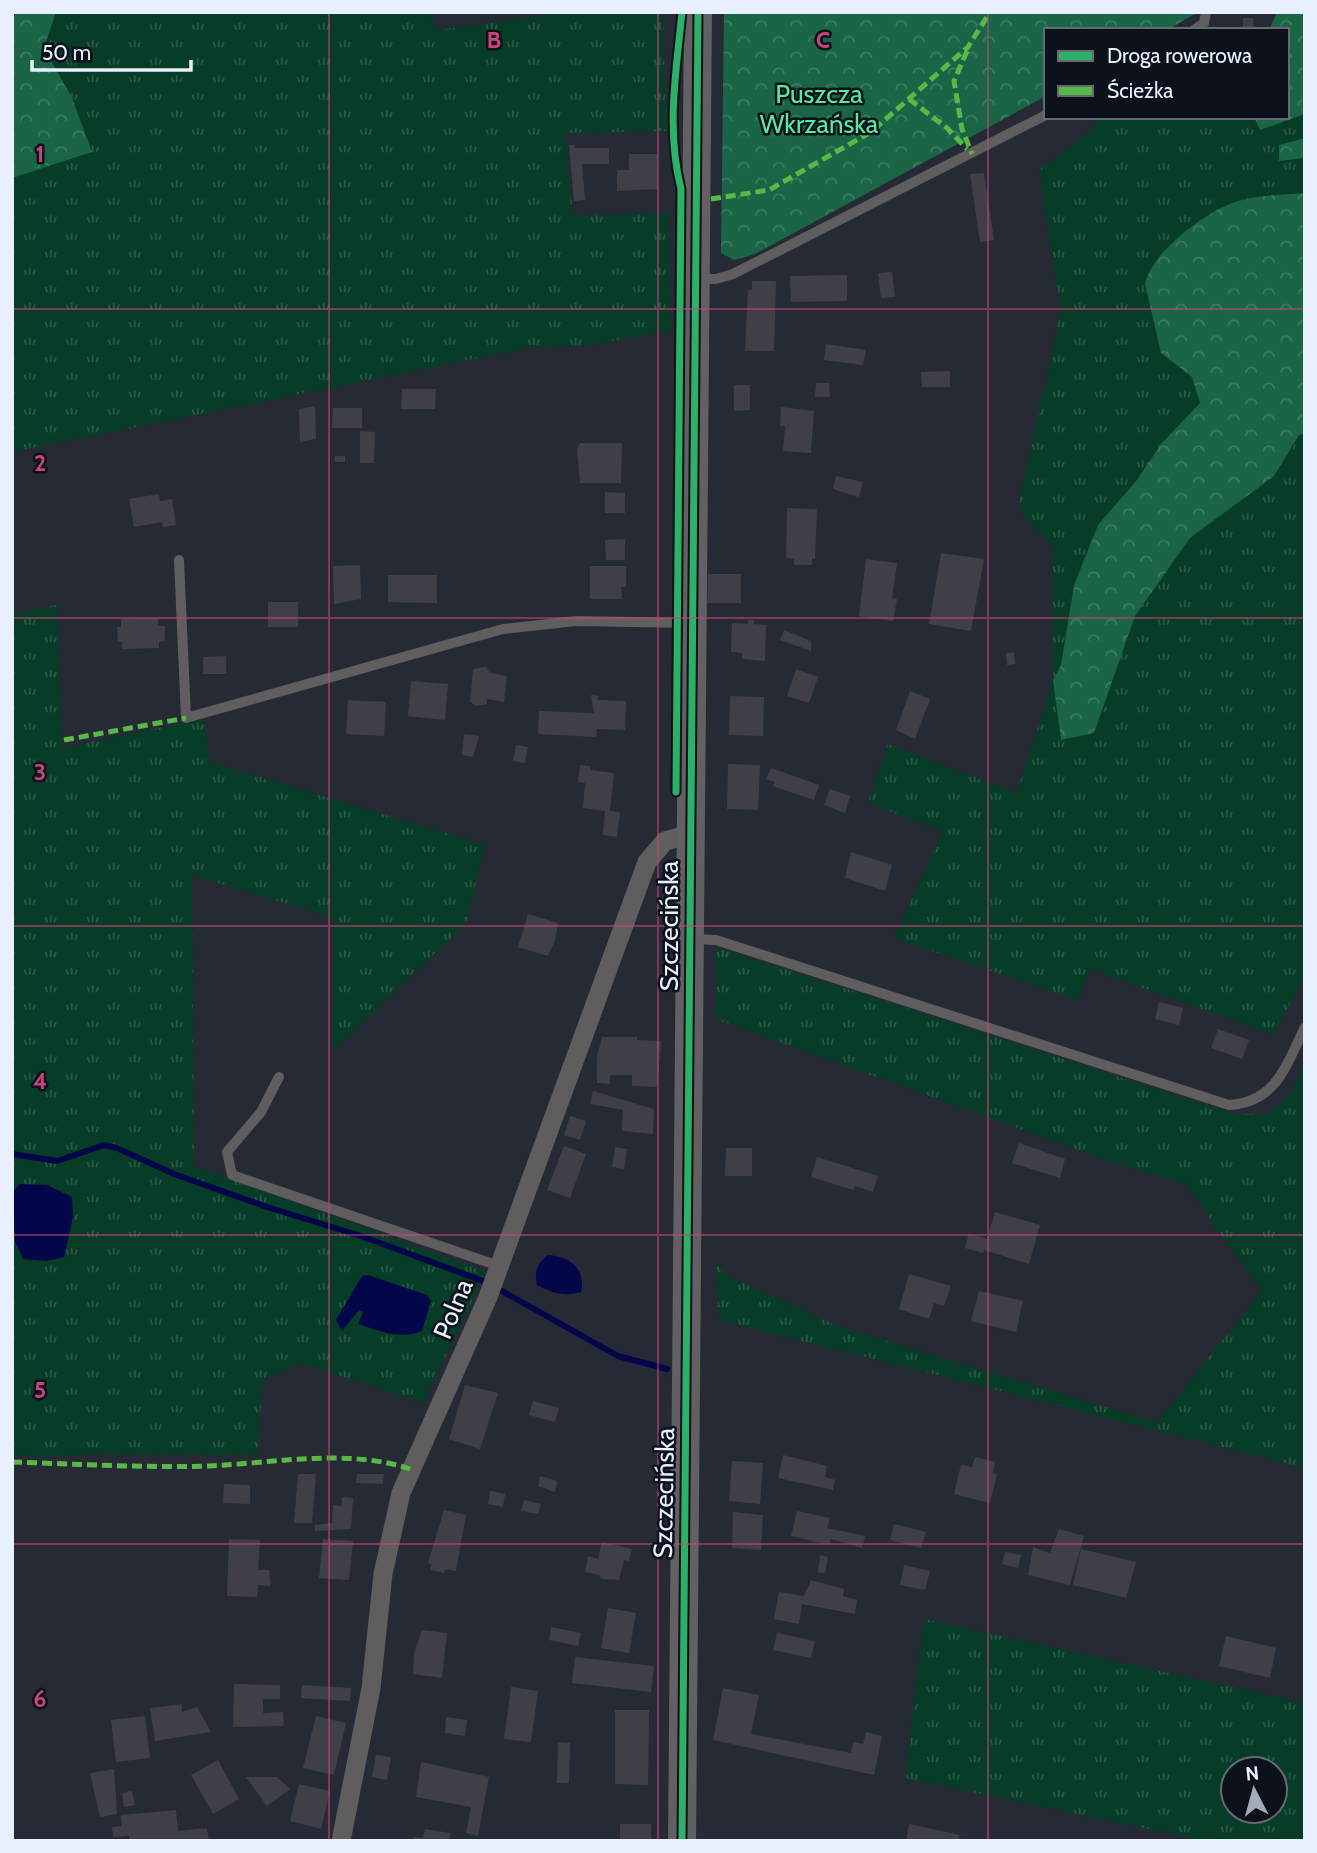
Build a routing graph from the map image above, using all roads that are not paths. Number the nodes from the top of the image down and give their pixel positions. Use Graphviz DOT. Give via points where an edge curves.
graph roads {
  1 [pos="698,12"];
  2 [pos="1206,12"];
  3 [pos="1197,28"];
  4 [pos="1044,116"];
  5 [pos="695,279"];
  6 [pos="179,560"];
  7 [pos="692,623"];
  8 [pos="691,834"];
  9 [pos="690,939"];
  10 [pos="1305,1027"];
  11 [pos="279,1077"];
  12 [pos="499,1266"];
  13 [pos="341,1841"];
  14 [pos="682,1841"];
  1 -- 5 [label="street, Szczecińska"];
  2 -- 3 [label="lane" via="1204,23"];
  4 -- 5 [label="lane" via="733,274"];
  5 -- 7 [label="street, Szczecińska"];
  6 -- 7 [label="lane" via="186,718 503,629 576,621"];
  7 -- 8 [label="street, Szczecińska"];
  8 -- 9 [label="street, Szczecińska"];
  8 -- 12 [label="street, Polna" via="666,841 647,862"];
  9 -- 10 [label="lane" via="716,940 1229,1105 1247,1104 1272,1089"];
  9 -- 14 [label="street, Szczecińska"];
  11 -- 12 [label="lane" via="261,1112 227,1152 232,1175"];
  12 -- 13 [label="street, Polna" via="410,1469 392,1521 370,1688"];
}
